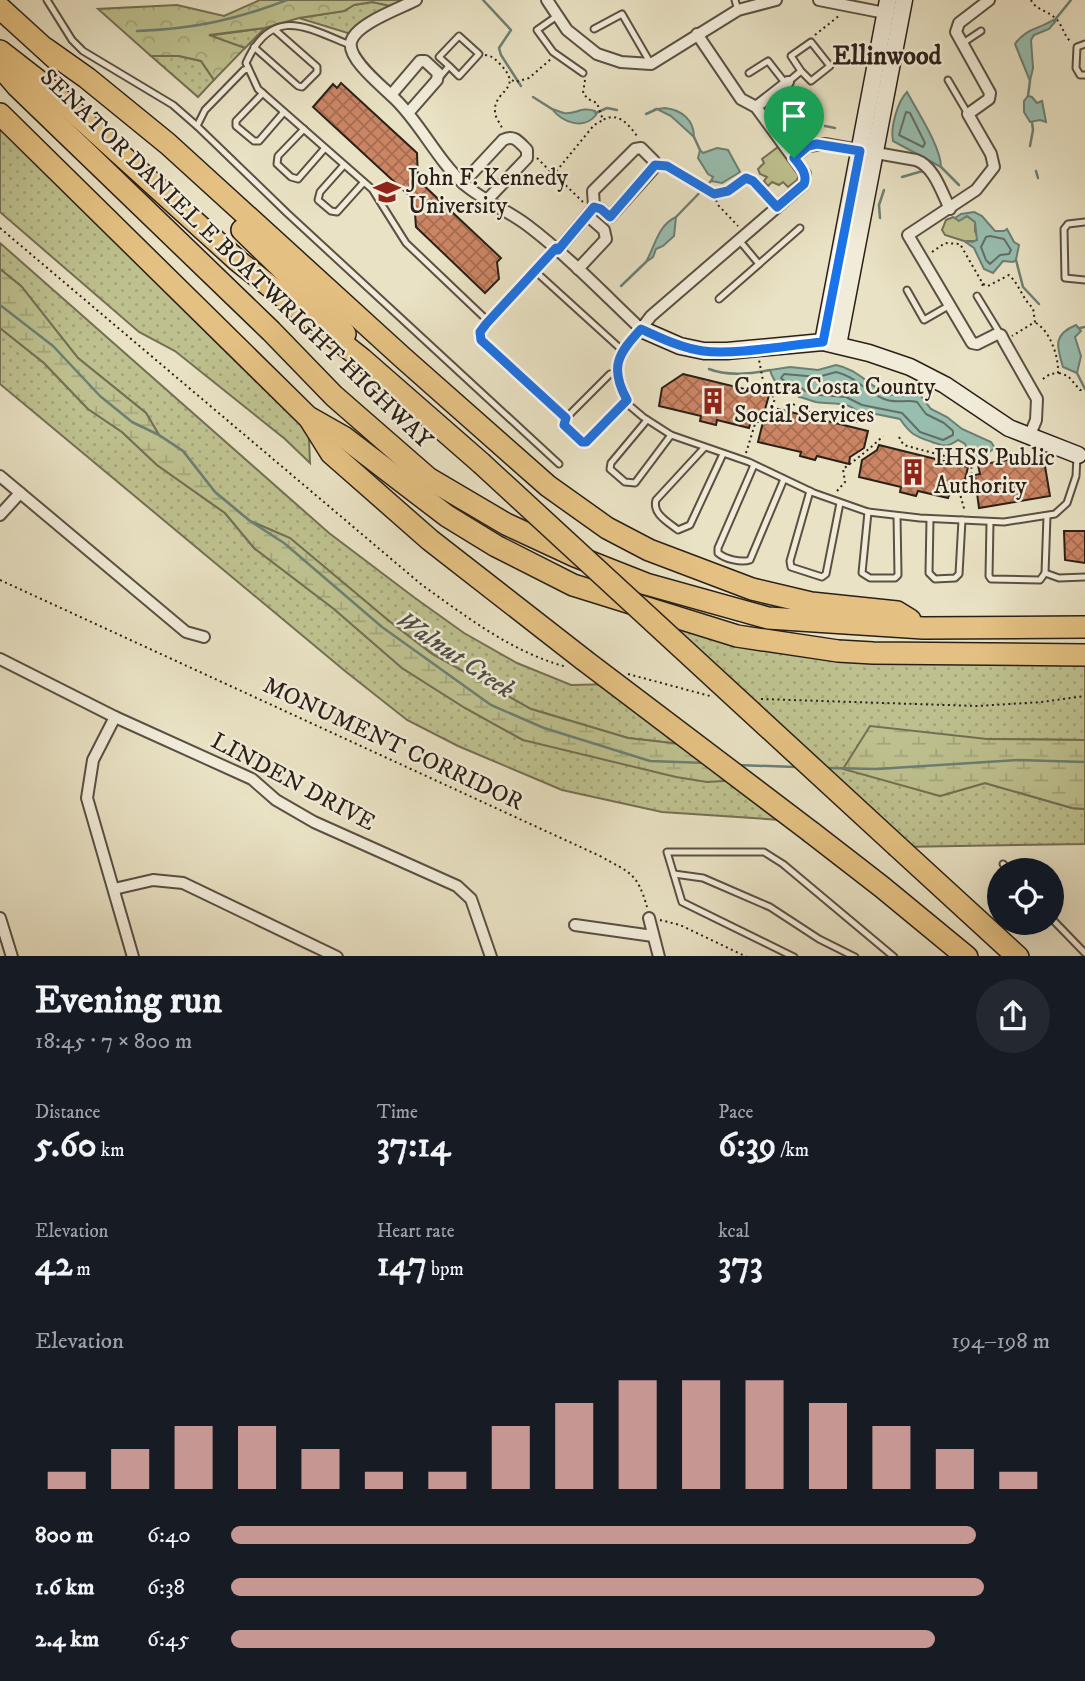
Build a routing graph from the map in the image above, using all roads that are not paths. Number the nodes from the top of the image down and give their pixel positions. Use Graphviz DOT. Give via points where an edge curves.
graph roads {
  1 [pos="47,0"];
  2 [pos="416,0"];
  3 [pos="547,0"];
  4 [pos="776,0"];
  5 [pos="819,0"];
  6 [pos="904,0"];
  7 [pos="985,1"];
  8 [pos="736,5"];
  9 [pos="887,7"];
  10 [pos="0,8"];
  11 [pos="557,16"];
  12 [pos="594,29"];
  13 [pos="275,30"];
  14 [pos="981,31"];
  15 [pos="698,34"];
  16 [pos="961,44"];
  17 [pos="1085,44"];
  18 [pos="350,45"];
  19 [pos="254,47"];
  20 [pos="46,49"];
  21 [pos="0,51"];
  22 [pos="651,64"];
  23 [pos="0,66"];
  24 [pos="449,66"];
  25 [pos="248,69"];
  26 [pos="801,71"];
  27 [pos="583,73"];
  28 [pos="749,74"];
  29 [pos="1085,75"];
  30 [pos="8,80"];
  31 [pos="437,80"];
  32 [pos="948,80"];
  33 [pos="787,83"];
  34 [pos="263,93"];
  35 [pos="391,95"];
  36 [pos="756,107"];
  37 [pos="285,112"];
  38 [pos="409,112"];
  39 [pos="0,114"];
  40 [pos="968,114"];
  41 [pos="197,126"];
  42 [pos="304,129"];
  43 [pos="325,148"];
  44 [pos="868,152"];
  45 [pos="794,158"];
  46 [pos="344,165"];
  47 [pos="363,182"];
  48 [pos="463,183"];
  49 [pos="486,201"];
  50 [pos="950,209"];
  51 [pos="592,211"];
  52 [pos="1085,222"];
  53 [pos="800,228"];
  54 [pos="742,237"];
  55 [pos="557,249"];
  56 [pos="760,264"];
  57 [pos="578,269"];
  58 [pos="535,271"];
  59 [pos="1085,280"];
  60 [pos="906,290"];
  61 [pos="976,296"];
  62 [pos="719,299"];
  63 [pos="950,305"];
  64 [pos="489,322"];
  65 [pos="641,329"];
  66 [pos="1002,338"];
  67 [pos="830,344"];
  68 [pos="622,349"];
  69 [pos="362,359"];
  70 [pos="616,373"];
  71 [pos="627,400"];
  72 [pos="308,416"];
  73 [pos="566,418"];
  74 [pos="647,419"];
  75 [pos="671,435"];
  76 [pos="1029,437"];
  77 [pos="704,448"];
  78 [pos="723,454"];
  79 [pos="1081,455"];
  80 [pos="559,464"];
  81 [pos="754,465"];
  82 [pos="0,476"];
  83 [pos="784,479"];
  84 [pos="810,491"];
  85 [pos="20,493"];
  86 [pos="840,503"];
  87 [pos="868,512"];
  88 [pos="0,515"];
  89 [pos="897,516"];
  90 [pos="1047,516"];
  91 [pos="930,519"];
  92 [pos="965,521"];
  93 [pos="990,522"];
  94 [pos="1045,573"];
  95 [pos="1085,577"];
  96 [pos="1085,627"];
  97 [pos="923,628"];
  98 [pos="204,637"];
  99 [pos="1085,655"];
  100 [pos="0,659"];
  101 [pos="115,716"];
  102 [pos="674,874"];
  103 [pos="114,889"];
  104 [pos="0,918"];
  105 [pos="649,918"];
  106 [pos="575,925"];
  107 [pos="1064,931"];
  108 [pos="653,936"];
  109 [pos="1085,953"];
  110 [pos="12,956"];
  111 [pos="133,956"];
  112 [pos="335,956"];
  113 [pos="491,956"];
  114 [pos="659,956"];
  115 [pos="792,956"];
  116 [pos="853,956"];
  117 [pos="893,956"];
  118 [pos="966,956"];
  119 [pos="1017,956"];
  1 -- 41 [label="lane" via="83,51 173,105"];
  2 -- 18 [label="street" via="375,20 354,35"];
  3 -- 11 [label="street"];
  4 -- 8 [label="street"];
  5 -- 9 [label="street"];
  6 -- 44 [label="street"];
  7 -- 16 [label="street" via="959,23 956,32"];
  8 -- 15 [label="street"];
  9 -- 44 [label="street"];
  10 -- 20 [label="highway"];
  11 -- 22 [label="street" via="597,54"];
  11 -- 27 [label="lane" via="537,30 557,54"];
  12 -- 22 [label="lane" via="622,14"];
  13 -- 18 [label="lane" via="294,23"];
  13 -- 19 [label="lane"];
  13 -- 19 [label="lane" via="317,67 302,87"];
  14 -- 16 [label="lane"];
  15 -- 22 [label="street"];
  15 -- 36 [label="street" via="741,99"];
  16 -- 40 [label="street" via="990,93 989,99"];
  17 -- 29 [label="lane" via="1076,47 1076,68"];
  18 -- 35 [label="street" via="355,59"];
  19 -- 25 [label="lane" via="246,63"];
  20 -- 69 [label="highway" via="335,320"];
  20 -- 97 [label="highway" via="168,144 548,486 607,528 662,555 752,589 811,603 897,612"];
  21 -- 69 [label="highway" via="45,86 238,261"];
  23 -- 30 [label="highway, SENATOR DANIEL E BOATWRIGHT HIGHWAY"];
  24 -- 24 [label="lane" via="459,76 479,54 459,36 439,57"];
  24 -- 31 [label="lane"];
  25 -- 34 [label="lane"];
  25 -- 41 [label="lane" via="205,110"];
  26 -- 26 [label="lane" via="811,81 830,66 811,42 790,56"];
  26 -- 33 [label="lane"];
  28 -- 33 [label="lane" via="768,61"];
  30 -- 97 [label="highway, SENATOR DANIEL E BOATWRIGHT HIGHWAY" via="334,396 428,478 506,524 575,556 695,599 768,618"];
  31 -- 35 [label="street" via="438,73 420,61"];
  31 -- 38 [label="street"];
  32 -- 40 [label="lane"];
  33 -- 36 [label="street"];
  34 -- 37 [label="lane"];
  34 -- 37 [label="lane" via="236,126 259,141"];
  35 -- 38 [label="street"];
  36 -- 45 [label="street"];
  37 -- 42 [label="lane"];
  38 -- 48 [label="street"];
  39 -- 72 [label="highway, SENATOR DANIEL E BOATWRIGHT HIGHWAY"];
  40 -- 50 [label="street" via="992,154 994,167 976,190"];
  41 -- 80 [label="lane"];
  42 -- 43 [label="lane"];
  42 -- 43 [label="lane" via="278,156 277,164 291,177 298,179"];
  43 -- 46 [label="lane"];
  44 -- 45 [label="street" via="825,144 808,146"];
  44 -- 50 [label="street" via="923,163"];
  44 -- 67 [label="street"];
  45 -- 54 [label="street" via="805,174 804,184"];
  46 -- 47 [label="lane"];
  46 -- 47 [label="lane" via="318,200 337,212"];
  47 -- 64 [label="lane" via="406,243"];
  48 -- 49 [label="street"];
  48 -- 49 [label="street" via="503,140 514,138 528,153 527,158"];
  49 -- 55 [label="street" via="512,214"];
  50 -- 63 [label="street" via="908,235"];
  51 -- 51 [label="street" via="593,191 641,148 655,165 610,217 601,209"];
  51 -- 55 [label="street"];
  51 -- 57 [label="street" via="606,239"];
  52 -- 59 [label="lane" via="1068,223 1064,229 1065,278"];
  53 -- 56 [label="lane"];
  54 -- 56 [label="lane"];
  54 -- 65 [label="street"];
  55 -- 57 [label="street"];
  55 -- 58 [label="lane"];
  56 -- 62 [label="lane"];
  57 -- 65 [label="street"];
  58 -- 64 [label="lane"];
  58 -- 68 [label="lane"];
  60 -- 63 [label="lane" via="924,320"];
  61 -- 66 [label="lane"];
  63 -- 66 [label="street" via="972,343 997,334"];
  64 -- 73 [label="lane" via="480,332 481,340"];
  65 -- 67 [label="street" via="704,351"];
  65 -- 68 [label="lane"];
  66 -- 76 [label="street" via="1037,399"];
  67 -- 76 [label="street" via="910,367"];
  68 -- 70 [label="lane"];
  69 -- 119 [label="highway, bridge"];
  70 -- 71 [label="lane"];
  70 -- 73 [label="lane"];
  71 -- 73 [label="lane" via="586,442 564,425"];
  71 -- 74 [label="lane"];
  72 -- 99 [label="highway, SENATOR DANIEL E BOATWRIGHT HIGHWAY" via="486,540 548,574 598,594 737,636 838,651"];
  72 -- 118 [label="highway, bridge" via="331,453 430,540"];
  74 -- 75 [label="lane"];
  74 -- 75 [label="lane" via="611,463 610,469 625,482 635,483"];
  75 -- 77 [label="lane"];
  76 -- 79 [label="street"];
  77 -- 78 [label="lane"];
  77 -- 78 [label="lane" via="654,506 678,530 690,525"];
  78 -- 81 [label="lane"];
  79 -- 90 [label="lane" via="1067,503"];
  81 -- 83 [label="lane"];
  81 -- 83 [label="lane" via="718,548 721,556 750,561"];
  82 -- 85 [label="street"];
  83 -- 84 [label="lane"];
  84 -- 86 [label="lane"];
  84 -- 86 [label="lane" via="790,561 796,570 822,577 826,574"];
  85 -- 88 [label="street"];
  85 -- 98 [label="street" via="186,632"];
  86 -- 87 [label="lane"];
  87 -- 89 [label="lane"];
  87 -- 89 [label="lane" via="862,573 870,578 898,575"];
  89 -- 91 [label="lane"];
  90 -- 93 [label="lane"];
  90 -- 94 [label="lane"];
  91 -- 92 [label="lane"];
  91 -- 92 [label="lane" via="929,573 935,579 959,574"];
  92 -- 93 [label="lane"];
  93 -- 94 [label="lane" via="991,579 1040,580"];
  94 -- 95 [label="lane" via="1059,578"];
  96 -- 97 [label="highway, SENATOR DANIEL E BOATWRIGHT HIGHWAY"];
  100 -- 101 [label="street, LINDEN DRIVE"];
  101 -- 103 [label="street" via="93,760 87,797"];
  101 -- 113 [label="street, LINDEN DRIVE" via="252,779 276,800 314,822 457,886 471,899"];
  102 -- 115 [label="lane" via="682,902"];
  102 -- 116 [label="lane" via="703,878 770,907"];
  102 -- 117 [label="lane" via="667,852 764,852"];
  103 -- 111 [label="street"];
  103 -- 112 [label="street" via="153,880 183,883"];
  104 -- 110 [label="street"];
  105 -- 108 [label="street"];
  106 -- 108 [label="street"];
  107 -- 109 [label="lane"];
  108 -- 114 [label="street"];
}
